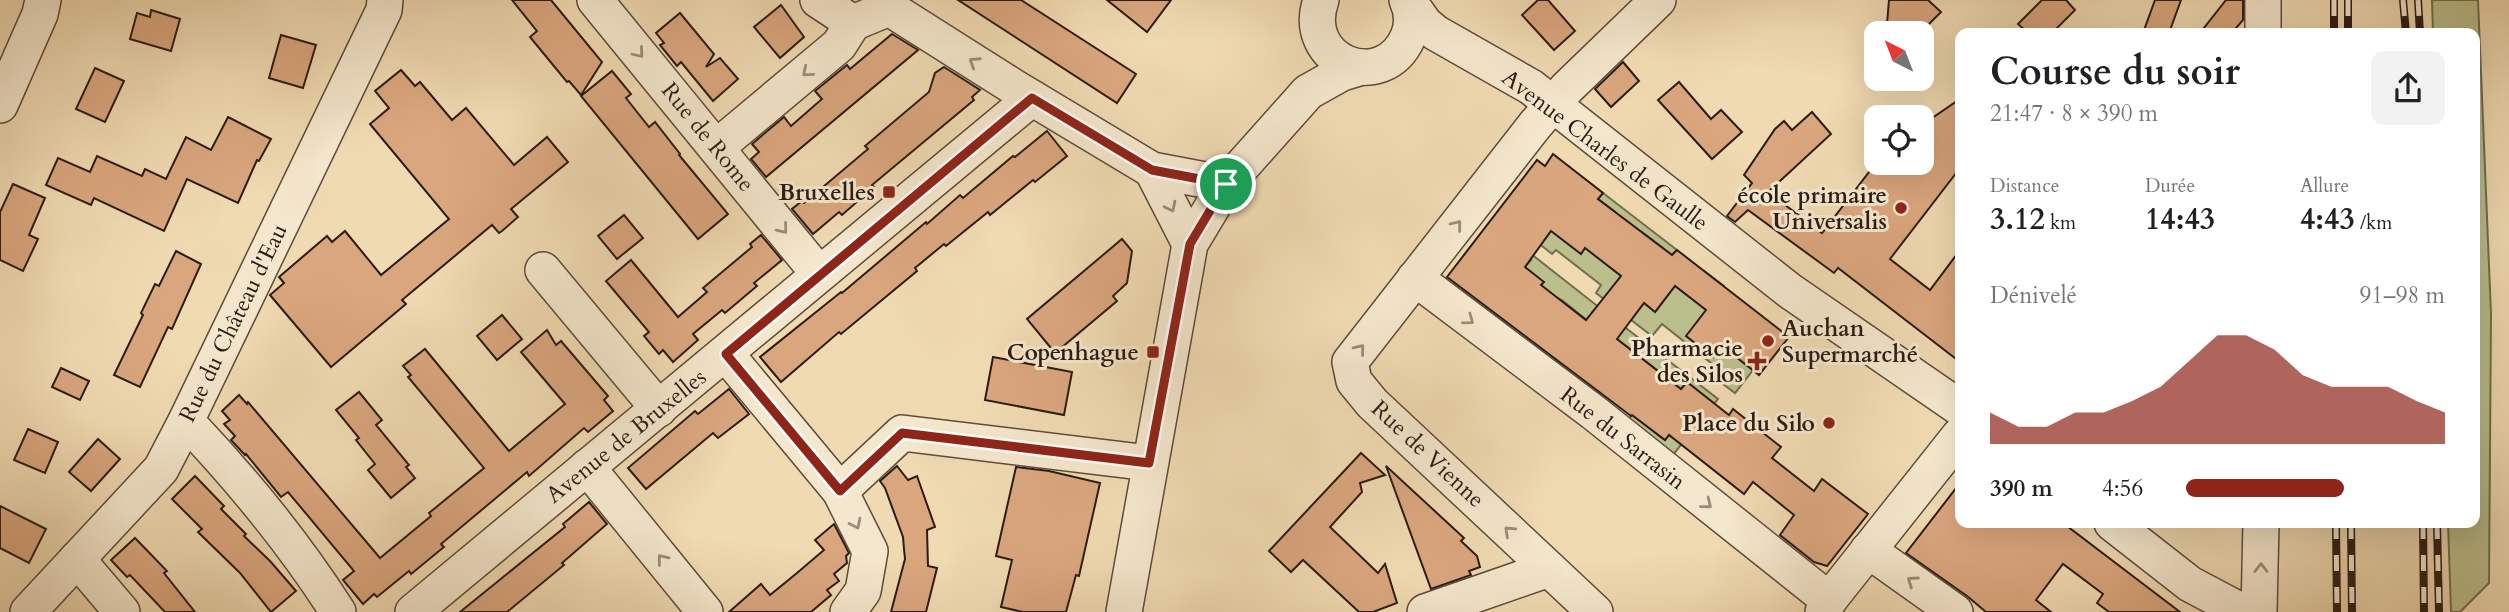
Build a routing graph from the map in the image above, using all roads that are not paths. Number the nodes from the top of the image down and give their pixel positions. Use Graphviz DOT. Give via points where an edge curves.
graph roads {
  1 [pos="43,0"];
  2 [pos="385,0"];
  3 [pos="595,0"];
  4 [pos="818,0"];
  5 [pos="1321,0"];
  6 [pos="1407,0"];
  7 [pos="1658,0"];
  8 [pos="2263,0"];
  9 [pos="853,23"];
  10 [pos="2263,28"];
  11 [pos="1319,36"];
  12 [pos="1453,42"];
  13 [pos="1395,56"];
  14 [pos="1362,67"];
  15 [pos="1308,92"];
  16 [pos="1032,98"];
  17 [pos="0,105"];
  18 [pos="1552,105"];
  19 [pos="717,147"];
  20 [pos="1152,170"];
  21 [pos="1226,184"];
  22 [pos="1190,244"];
  23 [pos="543,270"];
  24 [pos="819,274"];
  25 [pos="1415,278"];
  26 [pos="726,354"];
  27 [pos="1955,405"];
  28 [pos="659,409"];
  29 [pos="187,421"];
  30 [pos="1955,441"];
  31 [pos="1149,463"];
  32 [pos="587,467"];
  33 [pos="840,491"];
  34 [pos="2118,528"];
  35 [pos="2259,528"];
  36 [pos="1868,551"];
  37 [pos="77,559"];
  38 [pos="1549,569"];
  39 [pos="1826,606"];
  40 [pos="2221,607"];
  41 [pos="28,612"];
  42 [pos="122,612"];
  43 [pos="338,612"];
  44 [pos="413,612"];
  45 [pos="705,612"];
  46 [pos="848,612"];
  47 [pos="1125,612"];
  48 [pos="1425,612"];
  49 [pos="1595,612"];
  50 [pos="1955,612"];
  1 -- 17 [label="street"];
  2 -- 29 [label="street, Rue du Château d'Eau"];
  3 -- 19 [label="street, Rue de Rome, one-way"];
  4 -- 9 [label="street"];
  5 -- 11 [label="street" via="1316,23"];
  6 -- 12 [label="street, Avenue Charles de Gaulle" via="1425,24"];
  6 -- 13 [label="street" via="1410,32"];
  7 -- 18 [label="street, Rue de Vienne"];
  8 -- 10 [label="street"];
  16 -- 9 [label="street, one-way" via="888,8"];
  9 -- 19 [label="street, one-way" via="839,45"];
  11 -- 14 [label="street" via="1333,56"];
  11 -- 15 [label="street" via="1317,67"];
  12 -- 13 [label="street"];
  12 -- 18 [label="street, Avenue Charles de Gaulle"];
  13 -- 14 [label="street"];
  14 -- 15 [label="street"];
  15 -- 21 [label="street"];
  16 -- 20 [label="street"];
  16 -- 24 [label="street, Avenue de Bruxelles"];
  25 -- 18 [label="street, Rue de Vienne, one-way"];
  18 -- 27 [label="street, Avenue Charles de Gaulle" via="1790,291"];
  19 -- 24 [label="street, Rue de Rome, one-way"];
  20 -- 21 [label="street"];
  20 -- 22 [label="street, one-way"];
  21 -- 22 [label="street"];
  22 -- 31 [label="street"];
  23 -- 28 [label="street"];
  24 -- 26 [label="street, Avenue de Bruxelles"];
  38 -- 25 [label="street, Rue de Vienne, one-way" via="1354,381 1350,362"];
  25 -- 39 [label="street, Rue du Sarrasin, one-way" via="1592,412 1766,551"];
  26 -- 28 [label="street, Avenue de Bruxelles"];
  26 -- 33 [label="street"];
  28 -- 32 [label="street, Avenue de Bruxelles"];
  29 -- 37 [label="street, Rue du Château d'Eau" via="161,469"];
  29 -- 43 [label="street" via="281,530"];
  30 -- 36 [label="street"];
  31 -- 33 [label="street" via="902,433"];
  31 -- 47 [label="street"];
  32 -- 44 [label="street, Avenue de Bruxelles"];
  45 -- 32 [label="street, one-way"];
  33 -- 46 [label="street, one-way" via="870,551 863,592"];
  34 -- 40 [label="street"];
  40 -- 35 [label="street, one-way"];
  36 -- 39 [label="street"];
  50 -- 36 [label="street, one-way"];
  37 -- 41 [label="street, Rue du Château d'Eau"];
  37 -- 42 [label="street"];
  38 -- 48 [label="street"];
  38 -- 49 [label="street, Rue de Vienne"];
}
